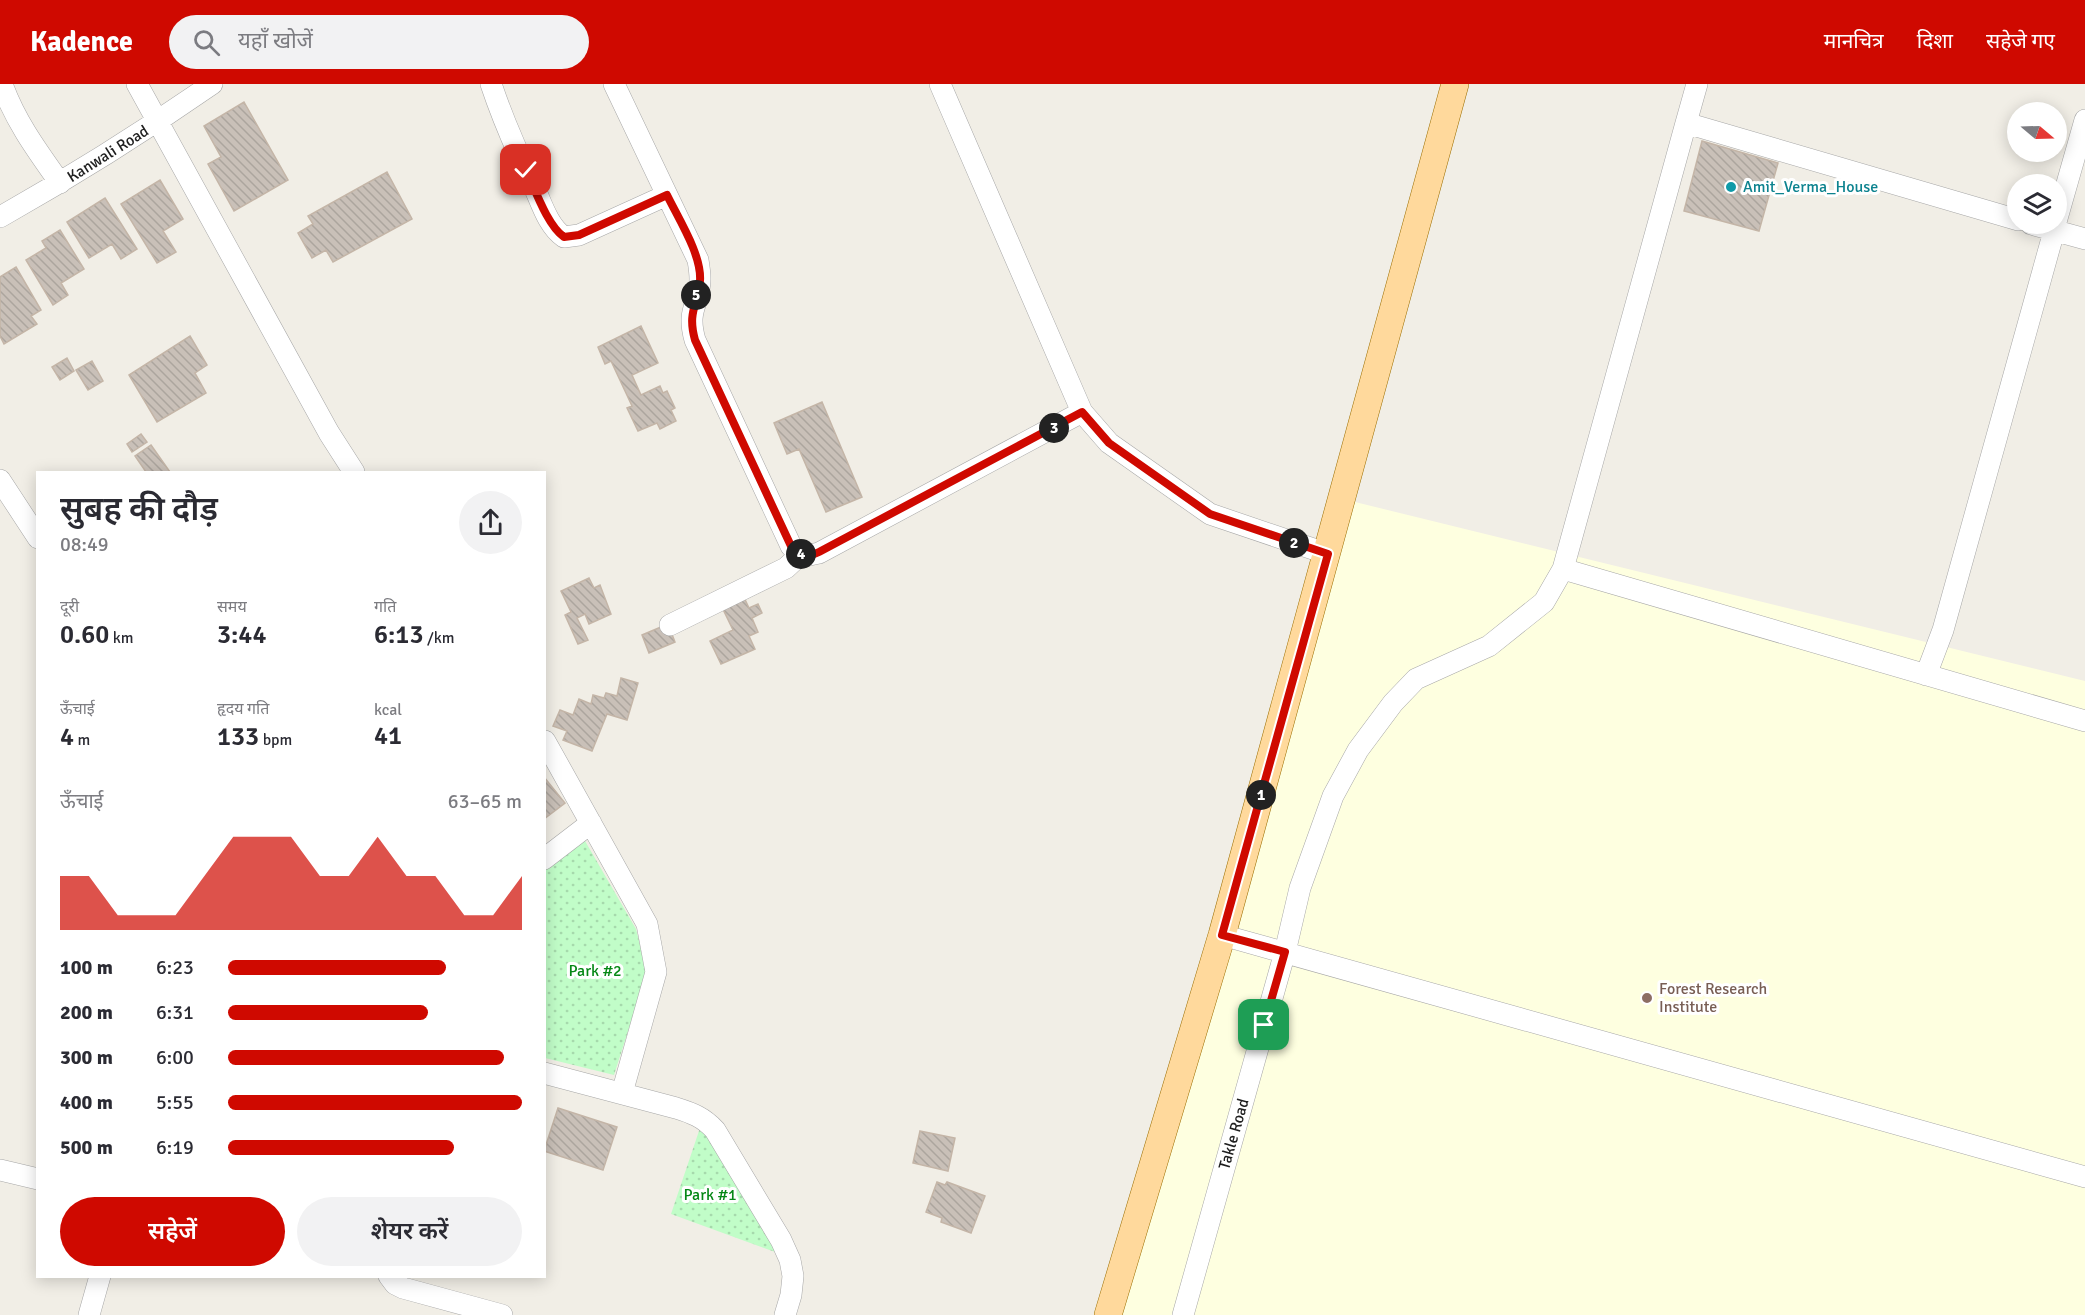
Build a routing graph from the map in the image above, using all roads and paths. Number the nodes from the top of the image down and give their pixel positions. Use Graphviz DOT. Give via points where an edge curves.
graph roads {
  1 [pos="2,84"];
  2 [pos="137,84"];
  3 [pos="212,84"];
  4 [pos="491,84"];
  5 [pos="615,84"];
  6 [pos="940,84"];
  7 [pos="1455,84"];
  8 [pos="1696,84"];
  9 [pos="2085,120"];
  10 [pos="157,122"];
  11 [pos="1686,123"];
  12 [pos="60,183"];
  13 [pos="2067,185"];
  14 [pos="667,195"];
  15 [pos="0,217"];
  16 [pos="2007,217"];
  17 [pos="2067,230"];
  18 [pos="2053,234"];
  19 [pos="2085,239"];
  20 [pos="1082,412"];
  21 [pos="353,471"];
  22 [pos="0,480"];
  23 [pos="36,535"];
  24 [pos="801,554"];
  25 [pos="1328,554"];
  26 [pos="1563,569"];
  27 [pos="670,626"];
  28 [pos="1926,675"];
  29 [pos="2085,721"];
  30 [pos="546,743"];
  31 [pos="591,823"];
  32 [pos="546,857"];
  33 [pos="1222,935"];
  34 [pos="1285,952"];
  35 [pos="546,1074"];
  36 [pos="622,1093"];
  37 [pos="0,1170"];
  38 [pos="2085,1177"];
  39 [pos="36,1179"];
  40 [pos="99,1278"];
  41 [pos="390,1278"];
  42 [pos="90,1315"];
  43 [pos="502,1315"];
  44 [pos="785,1315"];
  45 [pos="1108,1315"];
  46 [pos="1183,1315"];
  1 -- 12 [label="street" via="10,108"];
  2 -- 10 [label="street"];
  3 -- 10 [label="street, Kanwali Road"];
  4 -- 14 [label="street" via="505,126 531,181 552,223 564,237 579,235"];
  5 -- 14 [label="street"];
  6 -- 20 [label="street"];
  7 -- 25 [label="main road"];
  8 -- 11 [label="street, Takle Road"];
  9 -- 13 [label="street"];
  10 -- 12 [label="street, Kanwali Road"];
  10 -- 21 [label="street"];
  11 -- 16 [label="street"];
  11 -- 26 [label="street, Takle Road"];
  12 -- 15 [label="street, Kanwali Road"];
  14 -- 24 [label="street" via="698,260 700,280 691,314 695,340 791,546"];
  17 -- 19 [label="street"];
  18 -- 28 [label="street" via="1943,630"];
  20 -- 24 [label="street" via="819,552 811,556"];
  20 -- 25 [label="street" via="1109,443 1210,514"];
  22 -- 23 [label="street"];
  24 -- 27 [label="street" via="786,568"];
  25 -- 33 [label="main road"];
  26 -- 28 [label="street"];
  26 -- 34 [label="street, Takle Road" via="1544,602 1490,646 1416,679 1358,750 1333,796 1300,888"];
  28 -- 29 [label="street"];
  30 -- 31 [label="street"];
  31 -- 32 [label="street"];
  31 -- 36 [label="street" via="647,924 656,972"];
  33 -- 34 [label="street"];
  33 -- 45 [label="main road"];
  34 -- 38 [label="street"];
  34 -- 46 [label="street, Takle Road"];
  35 -- 36 [label="street"];
  36 -- 44 [label="street" via="694,1113 715,1130 790,1260 793,1276"];
  37 -- 39 [label="street"];
  40 -- 42 [label="street"];
  41 -- 43 [label="street" via="403,1288"];
}
